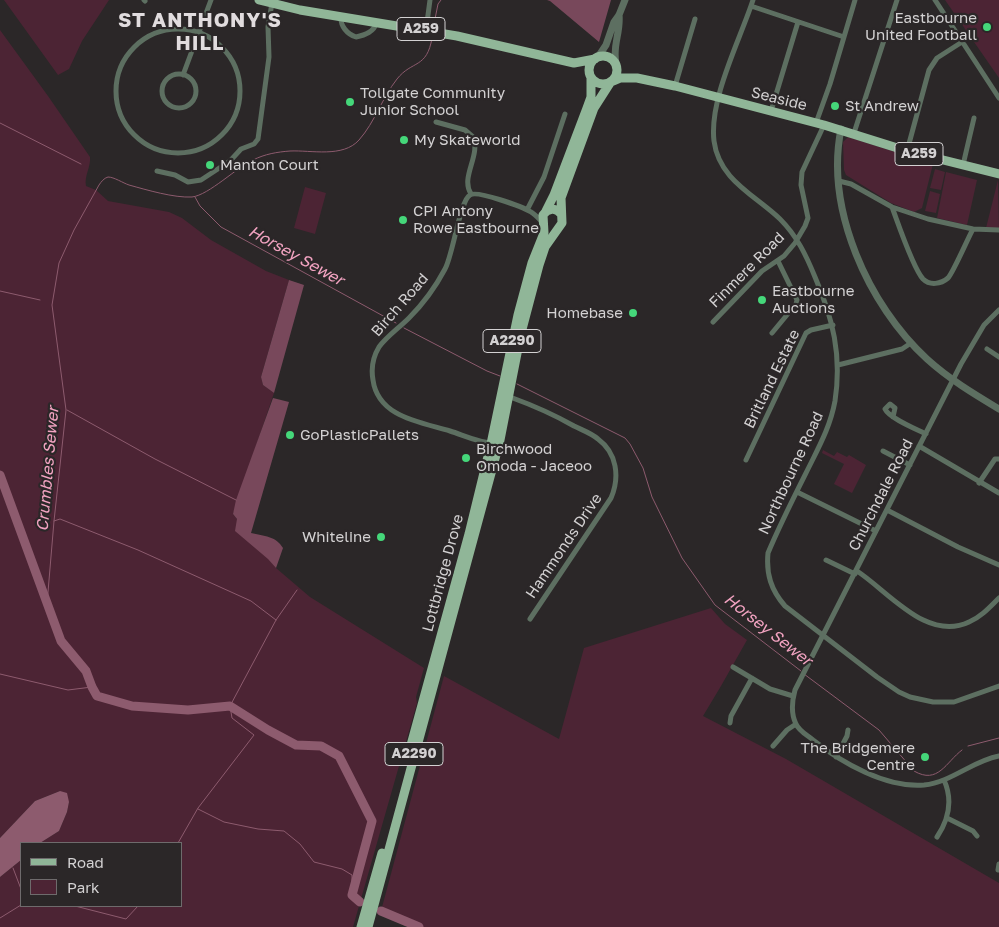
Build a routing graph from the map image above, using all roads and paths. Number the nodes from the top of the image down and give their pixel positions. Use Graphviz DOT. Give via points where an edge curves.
graph roads {
  1 [pos="211,0"];
  2 [pos="430,0"];
  3 [pos="625,0"];
  4 [pos="752,0"];
  5 [pos="855,0"];
  6 [pos="897,0"];
  7 [pos="936,0"];
  8 [pos="265,1"];
  9 [pos="751,6"];
  10 [pos="341,16"];
  11 [pos="620,16"];
  12 [pos="695,19"];
  13 [pos="377,22"];
  14 [pos="798,22"];
  15 [pos="426,30"];
  16 [pos="200,33"];
  17 [pos="844,37"];
  18 [pos="962,42"];
  19 [pos="597,58"];
  20 [pos="574,63"];
  21 [pos="616,64"];
  22 [pos="184,75"];
  23 [pos="591,76"];
  24 [pos="637,78"];
  25 [pos="612,82"];
  26 [pos="675,86"];
  27 [pos="719,98"];
  28 [pos="999,98"];
  29 [pos="772,110"];
  30 [pos="565,114"];
  31 [pos="974,118"];
  32 [pos="436,122"];
  33 [pos="820,124"];
  34 [pos="841,129"];
  35 [pos="854,133"];
  36 [pos="907,151"];
  37 [pos="963,165"];
  38 [pos="157,170"];
  39 [pos="999,174"];
  40 [pos="839,181"];
  41 [pos="471,194"];
  42 [pos="892,207"];
  43 [pos="530,211"];
  44 [pos="546,212"];
  45 [pos="561,214"];
  46 [pos="543,223"];
  47 [pos="556,228"];
  48 [pos="973,229"];
  49 [pos="999,230"];
  50 [pos="797,238"];
  51 [pos="778,261"];
  52 [pos="999,310"];
  53 [pos="713,322"];
  54 [pos="833,325"];
  55 [pos="772,333"];
  56 [pos="911,343"];
  57 [pos="987,349"];
  58 [pos="999,357"];
  59 [pos="838,365"];
  60 [pos="953,380"];
  61 [pos="510,396"];
  62 [pos="999,409"];
  63 [pos="893,417"];
  64 [pos="926,434"];
  65 [pos="500,440"];
  66 [pos="491,444"];
  67 [pos="919,446"];
  68 [pos="883,451"];
  69 [pos="999,459"];
  70 [pos="746,460"];
  71 [pos="910,465"];
  72 [pos="979,483"];
  73 [pos="797,492"];
  74 [pos="999,493"];
  75 [pos="887,510"];
  76 [pos="876,531"];
  77 [pos="826,560"];
  78 [pos="999,565"];
  79 [pos="856,573"];
  80 [pos="999,598"];
  81 [pos="530,619"];
  82 [pos="823,636"];
  83 [pos="734,667"];
  84 [pos="752,678"];
  85 [pos="999,686"];
  86 [pos="793,696"];
  87 [pos="730,723"];
  88 [pos="796,724"];
  89 [pos="848,730"];
  90 [pos="773,746"];
  91 [pos="999,756"];
  92 [pos="836,757"];
  93 [pos="944,780"];
  94 [pos="948,818"];
  95 [pos="977,836"];
  96 [pos="937,837"];
  97 [pos="361,927"];
  98 [pos="368,927"];
  1 -- 16 [label="street"];
  2 -- 15 [label="street"];
  3 -- 11 [label="street"];
  4 -- 9 [label="street, Northbourne Road"];
  5 -- 17 [label="street, Finmere Road"];
  6 -- 35 [label="street"];
  7 -- 18 [label="street"];
  8 -- 10 [label="main road, A259"];
  8 -- 38 [label="street" via="269,56 258,139 201,180 188,182"];
  9 -- 14 [label="street"];
  9 -- 27 [label="street, Northbourne Road" via="740,30"];
  10 -- 13 [label="main road, A259"];
  10 -- 13 [label="street" via="346,31 356,37 369,32"];
  11 -- 19 [label="street"];
  11 -- 21 [label="street" via="614,46"];
  12 -- 26 [label="street"];
  13 -- 15 [label="main road, A259"];
  14 -- 17 [label="street"];
  14 -- 29 [label="street"];
  15 -- 20 [label="main road, A259"];
  16 -- 16 [label="street" via="220,45 233,63 239,90 234,113 224,132 207,147 179,154 157,150 133,134 121,115 116,92 120,70 132,50 150,36 177,29"];
  16 -- 22 [label="street"];
  17 -- 33 [label="street, Finmere Road"];
  18 -- 28 [label="street"];
  18 -- 36 [label="street" via="937,58 929,70"];
  19 -- 20 [label="main road, A259"];
  19 -- 21 [label="main road" via="607,56"];
  19 -- 23 [label="main road" via="590,67"];
  20 -- 23 [label="main road, A259"];
  21 -- 24 [label="main road, Seaside / A259"];
  21 -- 25 [label="main road" via="617,75"];
  22 -- 22 [label="street" via="192,82 195,96 186,106 175,107 164,98 163,86 171,76"];
  23 -- 25 [label="main road" via="600,84"];
  23 -- 44 [label="main road" via="591,97"];
  24 -- 25 [label="main road, Seaside / A259" via="620,78"];
  24 -- 26 [label="main road, Seaside / A259"];
  25 -- 45 [label="main road" via="594,108 560,198"];
  26 -- 27 [label="main road, Seaside / A259"];
  27 -- 29 [label="main road, Seaside / A259"];
  27 -- 50 [label="street, Northbourne Road" via="714,143 725,171"];
  29 -- 33 [label="main road, Seaside / A259"];
  30 -- 43 [label="street"];
  31 -- 37 [label="street"];
  32 -- 41 [label="street" via="465,130 473,137 475,146 468,183"];
  33 -- 34 [label="main road, Seaside / A259"];
  33 -- 50 [label="street, Finmere Road" via="802,172 808,218"];
  34 -- 35 [label="main road, Seaside / A259"];
  34 -- 40 [label="street" via="837,149"];
  35 -- 36 [label="main road, Seaside / A259"];
  36 -- 37 [label="main road, Seaside / A259"];
  37 -- 39 [label="main road, Seaside / A259"];
  40 -- 42 [label="street" via="851,184"];
  40 -- 56 [label="street" via="847,226 864,273 892,320"];
  41 -- 43 [label="street"];
  41 -- 66 [label="street, Birch Road" via="464,203 446,268 421,305 379,348 372,379 382,401 397,414"];
  42 -- 48 [label="street"];
  42 -- 48 [label="street" via="915,265 929,283 949,277"];
  43 -- 44 [label="street"];
  43 -- 46 [label="street"];
  44 -- 45 [label="main road" via="554,209"];
  44 -- 46 [label="main road"];
  45 -- 47 [label="main road" via="562,222"];
  46 -- 47 [label="main road" via="550,229"];
  46 -- 66 [label="main road, Lottbridge Drove / A2290" via="544,233 518,315"];
  47 -- 61 [label="main road, Lottbridge Drove / A2290" via="539,265 521,333"];
  48 -- 49 [label="street"];
  50 -- 51 [label="street, Finmere Road"];
  50 -- 54 [label="street, Northbourne Road"];
  51 -- 53 [label="street, Finmere Road" via="762,272"];
  51 -- 55 [label="street" via="797,300"];
  52 -- 60 [label="street, Churchdale Road" via="984,324"];
  54 -- 59 [label="street, Northbourne Road"];
  54 -- 70 [label="street, Britland Estate" via="806,334"];
  56 -- 59 [label="street" via="902,349"];
  56 -- 60 [label="street"];
  57 -- 58 [label="street"];
  59 -- 73 [label="street, Northbourne Road" via="829,427"];
  60 -- 62 [label="street"];
  60 -- 64 [label="street, Churchdale Road"];
  61 -- 65 [label="main road, Lottbridge Drove / A2290"];
  61 -- 81 [label="street, Hammonds Drive" via="598,438 611,453 616,473 611,498"];
  63 -- 64 [label="street"];
  64 -- 67 [label="street, Churchdale Road"];
  65 -- 66 [label="street"];
  65 -- 98 [label="main road, Lottbridge Drove / A2290"];
  66 -- 97 [label="main road, Lottbridge Drove / A2290"];
  67 -- 71 [label="street, Churchdale Road"];
  67 -- 72 [label="street"];
  68 -- 71 [label="street"];
  69 -- 72 [label="street" via="995,459"];
  71 -- 75 [label="street, Churchdale Road"];
  72 -- 74 [label="street"];
  73 -- 76 [label="street"];
  73 -- 82 [label="street, Northbourne Road" via="768,553 768,572 778,598"];
  75 -- 76 [label="street, Churchdale Road"];
  75 -- 78 [label="street"];
  76 -- 79 [label="street, Churchdale Road"];
  77 -- 79 [label="street"];
  79 -- 80 [label="street" via="932,625 967,623"];
  79 -- 82 [label="street, Churchdale Road"];
  82 -- 85 [label="street, Northbourne Road" via="888,685 910,697 954,702"];
  82 -- 86 [label="street, Churchdale Road"];
  83 -- 84 [label="street"];
  84 -- 86 [label="street" via="770,689"];
  84 -- 87 [label="street"];
  86 -- 88 [label="street"];
  88 -- 90 [label="street"];
  88 -- 92 [label="street"];
  89 -- 92 [label="street"];
  91 -- 93 [label="street"];
  92 -- 93 [label="street" via="870,774 899,783 924,785"];
  93 -- 94 [label="street" via="948,793"];
  94 -- 95 [label="street"];
  94 -- 96 [label="street"];
}
